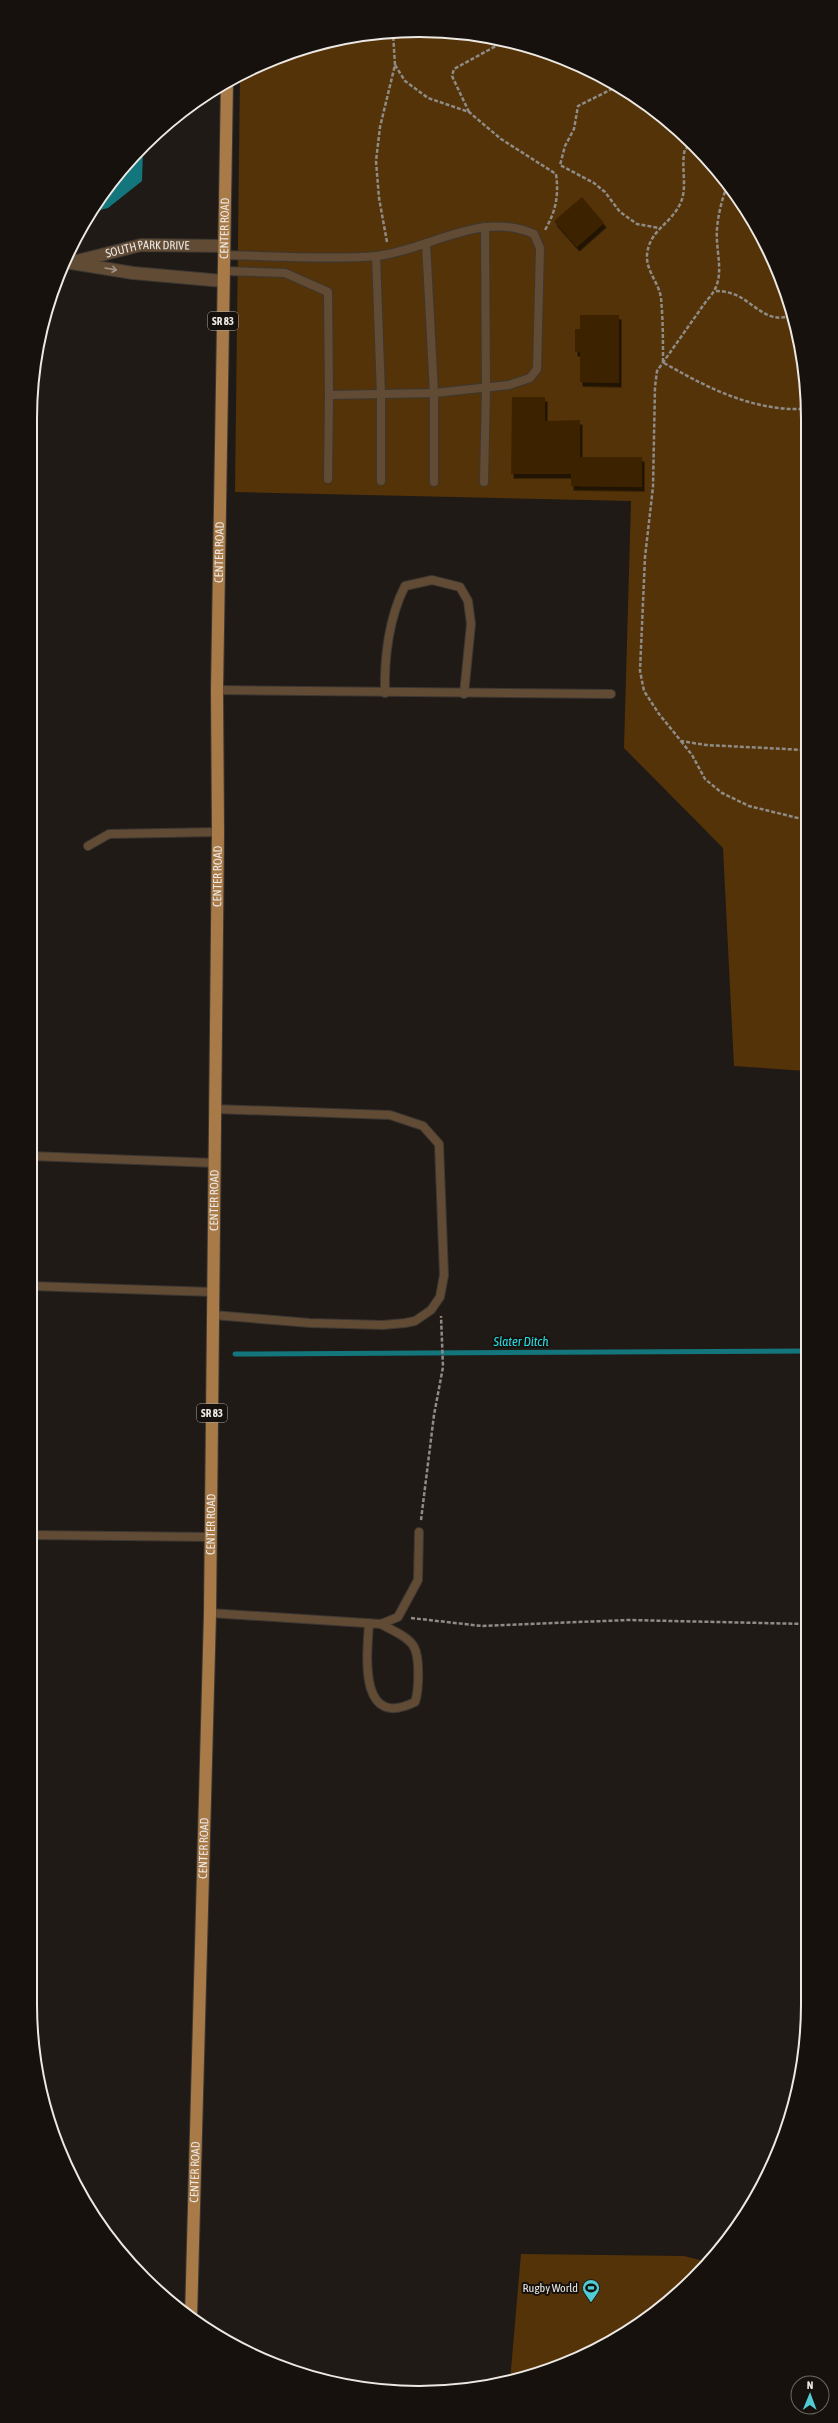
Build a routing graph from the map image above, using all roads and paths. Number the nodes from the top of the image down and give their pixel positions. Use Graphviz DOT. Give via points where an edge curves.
graph roads {
  1 [pos="393,38"];
  2 [pos="498,45"];
  3 [pos="395,65"];
  4 [pos="227,89"];
  5 [pos="612,89"];
  6 [pos="469,112"];
  7 [pos="687,148"];
  8 [pos="726,191"];
  9 [pos="485,227"];
  10 [pos="659,228"];
  11 [pos="545,230"];
  12 [pos="426,243"];
  13 [pos="224,251"];
  14 [pos="389,254"];
  15 [pos="376,256"];
  16 [pos="71,261"];
  17 [pos="71,262"];
  18 [pos="223,276"];
  19 [pos="716,291"];
  20 [pos="787,317"];
  21 [pos="664,362"];
  22 [pos="486,388"];
  23 [pos="434,393"];
  24 [pos="329,395"];
  25 [pos="381,395"];
  26 [pos="801,410"];
  27 [pos="328,479"];
  28 [pos="381,481"];
  29 [pos="434,482"];
  30 [pos="484,482"];
  31 [pos="217,690"];
  32 [pos="385,693"];
  33 [pos="464,694"];
  34 [pos="611,694"];
  35 [pos="681,741"];
  36 [pos="801,750"];
  37 [pos="801,819"];
  38 [pos="218,832"];
  39 [pos="88,846"];
  40 [pos="215,1109"];
  41 [pos="37,1156"];
  42 [pos="215,1163"];
  43 [pos="37,1286"];
  44 [pos="213,1292"];
  45 [pos="213,1315"];
  46 [pos="443,1337"];
  47 [pos="419,1532"];
  48 [pos="37,1535"];
  49 [pos="210,1537"];
  50 [pos="210,1614"];
  51 [pos="398,1617"];
  52 [pos="369,1623"];
  53 [pos="381,1624"];
  54 [pos="801,1624"];
  55 [pos="191,2311"];
  1 -- 3 [label="path"];
  2 -- 6 [label="path" via="454,69 452,76"];
  3 -- 6 [label="path" via="405,81 428,98"];
  3 -- 14 [label="path" via="380,127 376,161 379,198"];
  4 -- 13 [label="main road, CENTER ROAD / SR 83"];
  5 -- 10 [label="path" via="578,106 574,129 565,146 560,165 594,183 605,192 620,212 638,224"];
  6 -- 11 [label="path" via="501,139 556,174 556,204"];
  7 -- 10 [label="path" via="684,149 682,159 684,187 680,204 672,218"];
  8 -- 19 [label="path" via="717,228 720,274"];
  9 -- 12 [label="lane" via="452,233"];
  9 -- 22 [label="lane"];
  9 -- 22 [label="lane" via="519,227 534,234 540,248 537,369 530,378 509,385"];
  10 -- 21 [label="path" via="651,238 647,256 651,274 658,285 661,297"];
  12 -- 14 [label="lane"];
  12 -- 23 [label="lane"];
  13 -- 15 [label="lane"];
  13 -- 16 [label="street, SOUTH PARK DRIVE" via="141,245"];
  13 -- 18 [label="main road, CENTER ROAD / SR 83"];
  14 -- 15 [label="lane"];
  15 -- 25 [label="lane"];
  17 -- 18 [label="street, SOUTH PARK DRIVE, one-way" via="133,273"];
  18 -- 24 [label="lane" via="285,273 328,292"];
  18 -- 31 [label="main road, CENTER ROAD / SR 83" via="222,503"];
  19 -- 20 [label="path" via="740,297 767,315"];
  19 -- 21 [label="path"];
  21 -- 26 [label="path" via="707,388 752,404"];
  21 -- 35 [label="path" via="657,371 655,387 653,487 645,557 640,671 644,691"];
  22 -- 23 [label="lane"];
  22 -- 30 [label="lane"];
  23 -- 25 [label="lane"];
  23 -- 29 [label="lane"];
  24 -- 25 [label="lane"];
  24 -- 27 [label="lane"];
  25 -- 28 [label="lane"];
  31 -- 32 [label="lane"];
  31 -- 38 [label="main road, CENTER ROAD / SR 83"];
  32 -- 33 [label="lane"];
  32 -- 33 [label="lane" via="384,673 395,606 405,586 432,580 460,587 468,601 471,624"];
  33 -- 34 [label="lane"];
  35 -- 36 [label="path"];
  35 -- 37 [label="path" via="705,779 722,793 749,806"];
  38 -- 39 [label="lane" via="109,834"];
  38 -- 40 [label="main road, CENTER ROAD / SR 83"];
  40 -- 42 [label="main road, CENTER ROAD / SR 83"];
  40 -- 45 [label="lane" via="390,1115 423,1126 439,1144 444,1275 440,1297 431,1310 415,1321 405,1323 310,1324"];
  41 -- 42 [label="lane"];
  42 -- 44 [label="main road, CENTER ROAD / SR 83"];
  43 -- 44 [label="lane"];
  44 -- 45 [label="main road, CENTER ROAD / SR 83"];
  45 -- 49 [label="main road, CENTER ROAD / SR 83"];
  46 -- 47 [label="path" via="443,1367"];
  47 -- 51 [label="lane" via="418,1580"];
  48 -- 49 [label="lane"];
  49 -- 50 [label="main road, CENTER ROAD / SR 83"];
  50 -- 52 [label="lane"];
  50 -- 55 [label="main road, CENTER ROAD / SR 83"];
  51 -- 53 [label="lane"];
  51 -- 54 [label="path" via="482,1626 628,1620"];
  52 -- 53 [label="lane"];
  52 -- 53 [label="lane" via="366,1669 373,1695 380,1703 392,1708 404,1707 415,1702 418,1693 414,1646"];
}
